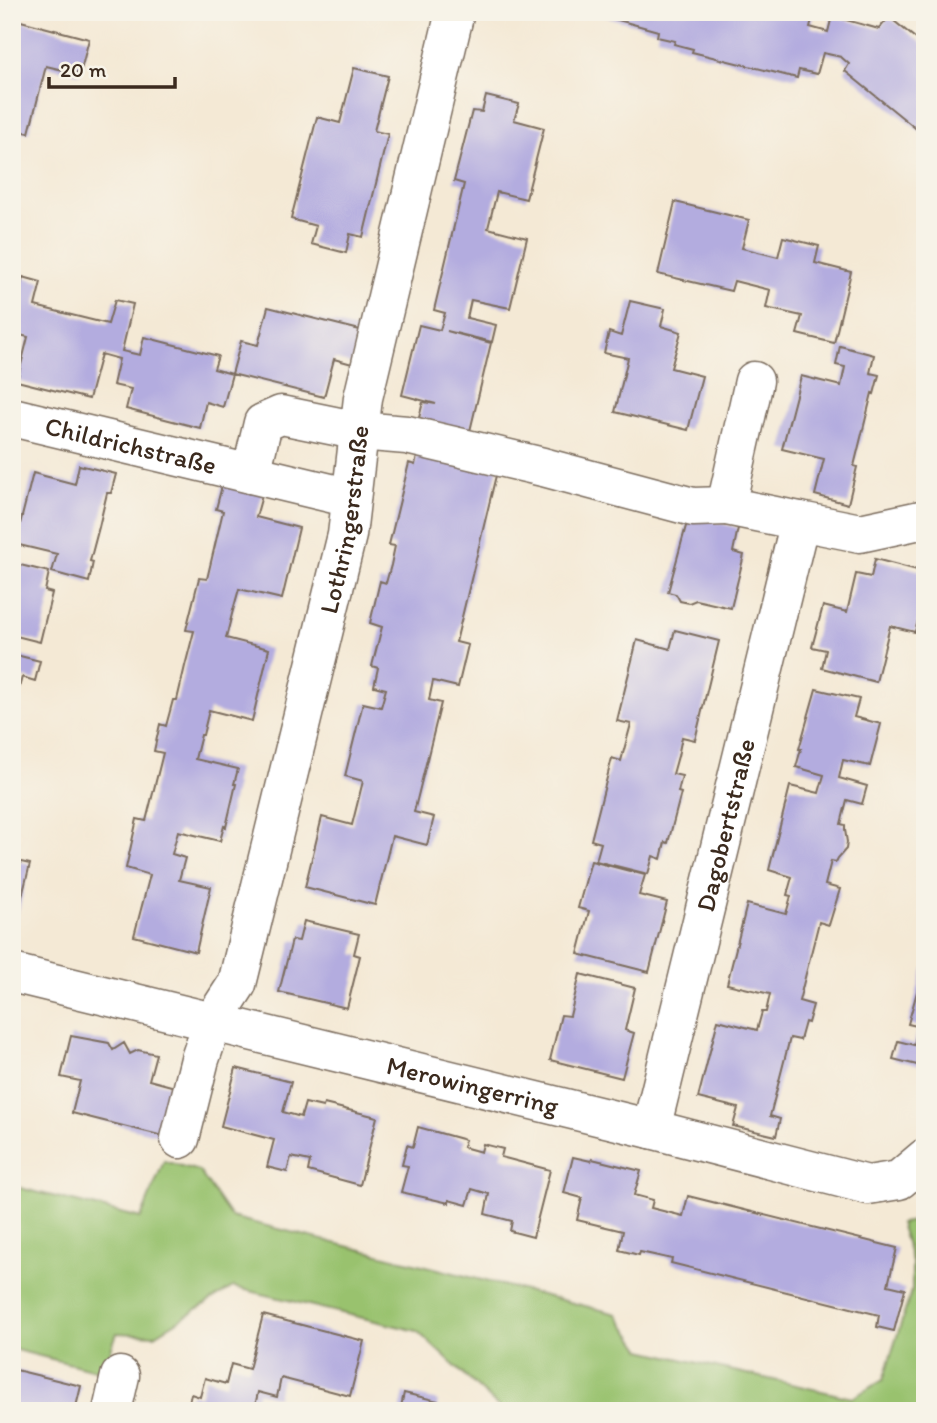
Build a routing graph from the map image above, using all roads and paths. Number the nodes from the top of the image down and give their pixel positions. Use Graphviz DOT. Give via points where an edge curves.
graph roads {
  1 [pos="455,12"];
  2 [pos="754,381"];
  3 [pos="12,417"];
  4 [pos="359,431"];
  5 [pos="251,474"];
  6 [pos="351,498"];
  7 [pos="726,506"];
  8 [pos="925,519"];
  9 [pos="800,521"];
  10 [pos="12,972"];
  11 [pos="213,1021"];
  12 [pos="651,1129"];
  13 [pos="180,1139"];
  14 [pos="925,1158"];
  1 -- 4 [label="street, Lothringerstraße"];
  2 -- 7 [label="street"];
  3 -- 5 [label="street, Childrichstraße"];
  4 -- 5 [label="street, Childrichstraße" via="281,415 263,423"];
  4 -- 6 [label="street, Lothringerstraße"];
  4 -- 7 [label="street" via="407,435 693,507"];
  5 -- 6 [label="street, Childrichstraße"];
  6 -- 11 [label="street, Lothringerstraße" via="347,535 237,984"];
  7 -- 9 [label="street"];
  8 -- 9 [label="street" via="860,533"];
  9 -- 12 [label="street, Dagobertstraße"];
  10 -- 11 [label="street, Merowingerring"];
  11 -- 12 [label="street, Merowingerring"];
  11 -- 13 [label="street, Lothringerstraße"];
  12 -- 14 [label="street, Merowingerring" via="868,1185 899,1180"];
}
